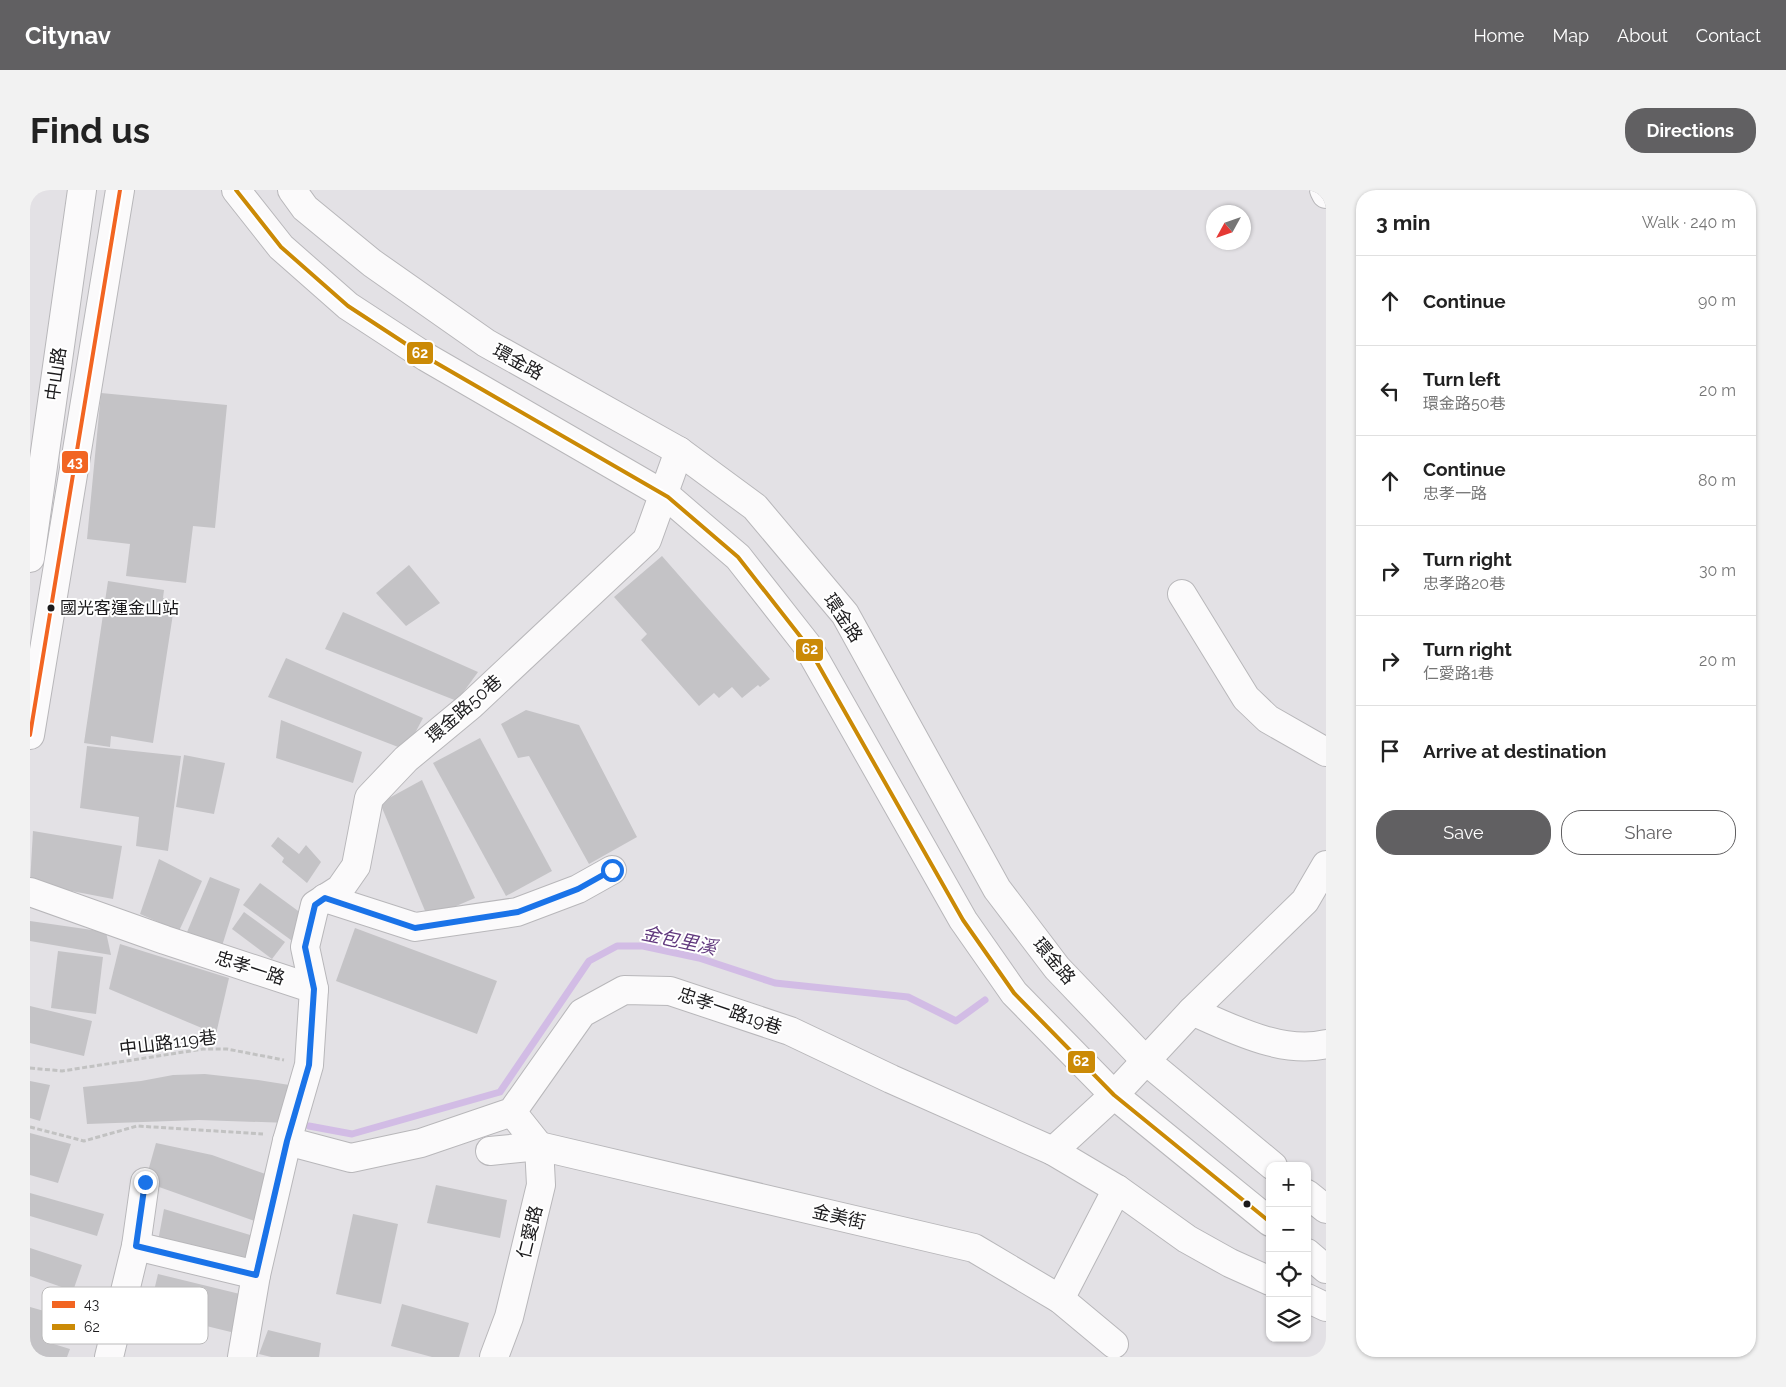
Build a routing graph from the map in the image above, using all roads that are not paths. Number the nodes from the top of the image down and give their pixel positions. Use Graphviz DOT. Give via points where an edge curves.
graph roads {
  1 [pos="82,190"];
  2 [pos="120,190"];
  3 [pos="236,190"];
  4 [pos="292,190"];
  5 [pos="1324,190"];
  6 [pos="1326,194"];
  7 [pos="679,451"];
  8 [pos="663,494"];
  9 [pos="30,558"];
  10 [pos="1182,594"];
  11 [pos="30,735"];
  12 [pos="1326,752"];
  13 [pos="1326,865"];
  14 [pos="612,870"];
  15 [pos="30,892"];
  16 [pos="325,898"];
  17 [pos="314,989"];
  18 [pos="1192,1011"];
  19 [pos="1326,1044"];
  20 [pos="1144,1060"];
  21 [pos="1114,1095"];
  22 [pos="512,1112"];
  23 [pos="287,1141"];
  24 [pos="539,1146"];
  25 [pos="490,1151"];
  26 [pos="1054,1151"];
  27 [pos="1268,1162"];
  28 [pos="145,1182"];
  29 [pos="1117,1189"];
  30 [pos="1311,1197"];
  31 [pos="1326,1209"];
  32 [pos="1266,1219"];
  33 [pos="136,1246"];
  34 [pos="1311,1256"];
  35 [pos="1326,1269"];
  36 [pos="256,1275"];
  37 [pos="1266,1279"];
  38 [pos="126,1287"];
  39 [pos="1060,1299"];
  40 [pos="1311,1300"];
  41 [pos="1326,1307"];
  42 [pos="112,1344"];
  43 [pos="1114,1344"];
  44 [pos="109,1357"];
  45 [pos="242,1357"];
  46 [pos="494,1357"];
  1 -- 9 [label="street, 中山路"];
  2 -- 11 [label="street, 中山路"];
  3 -- 8 [label="street" via="281,247 348,306 426,357"];
  4 -- 7 [label="street, 環金路" via="305,208 372,263 486,344"];
  5 -- 6 [label="street"];
  7 -- 8 [label="street, 環金路50巷"];
  7 -- 20 [label="street, 環金路" via="755,507 844,614 997,889 1057,968"];
  8 -- 16 [label="street, 環金路50巷" via="647,540 470,706 406,758 369,798 356,866 340,889"];
  8 -- 21 [label="street" via="738,557 807,645 963,920 1014,993"];
  10 -- 12 [label="street" via="1246,698 1268,719"];
  13 -- 18 [label="street" via="1305,901"];
  14 -- 16 [label="street" via="578,889 518,912 415,928"];
  15 -- 17 [label="street, 忠孝一路"];
  16 -- 17 [label="street, 環金路50巷" via="315,905 305,947"];
  17 -- 23 [label="street" via="309,1065"];
  18 -- 19 [label="street" via="1235,1031 1285,1046"];
  18 -- 20 [label="street"];
  20 -- 21 [label="street"];
  20 -- 27 [label="street, 環金路"];
  21 -- 26 [label="street"];
  21 -- 32 [label="street"];
  22 -- 23 [label="street" via="421,1143 351,1158"];
  22 -- 24 [label="street"];
  22 -- 26 [label="street, 忠孝一路19巷" via="582,1013 624,990 670,990 790,1031"];
  23 -- 36 [label="street"];
  24 -- 25 [label="street, 金美街"];
  24 -- 39 [label="street, 金美街" via="974,1248"];
  24 -- 46 [label="street, 仁愛路" via="541,1184 509,1317"];
  26 -- 29 [label="street, 忠孝一路19巷"];
  28 -- 33 [label="street"];
  29 -- 37 [label="street, 忠孝一路19巷" via="1187,1239"];
  29 -- 39 [label="street"];
  30 -- 31 [label="street"];
  33 -- 36 [label="street"];
  33 -- 38 [label="street"];
  34 -- 35 [label="street"];
  36 -- 45 [label="street"];
  39 -- 43 [label="street, 金美街"];
  40 -- 41 [label="street"];
  42 -- 44 [label="street"];
}
